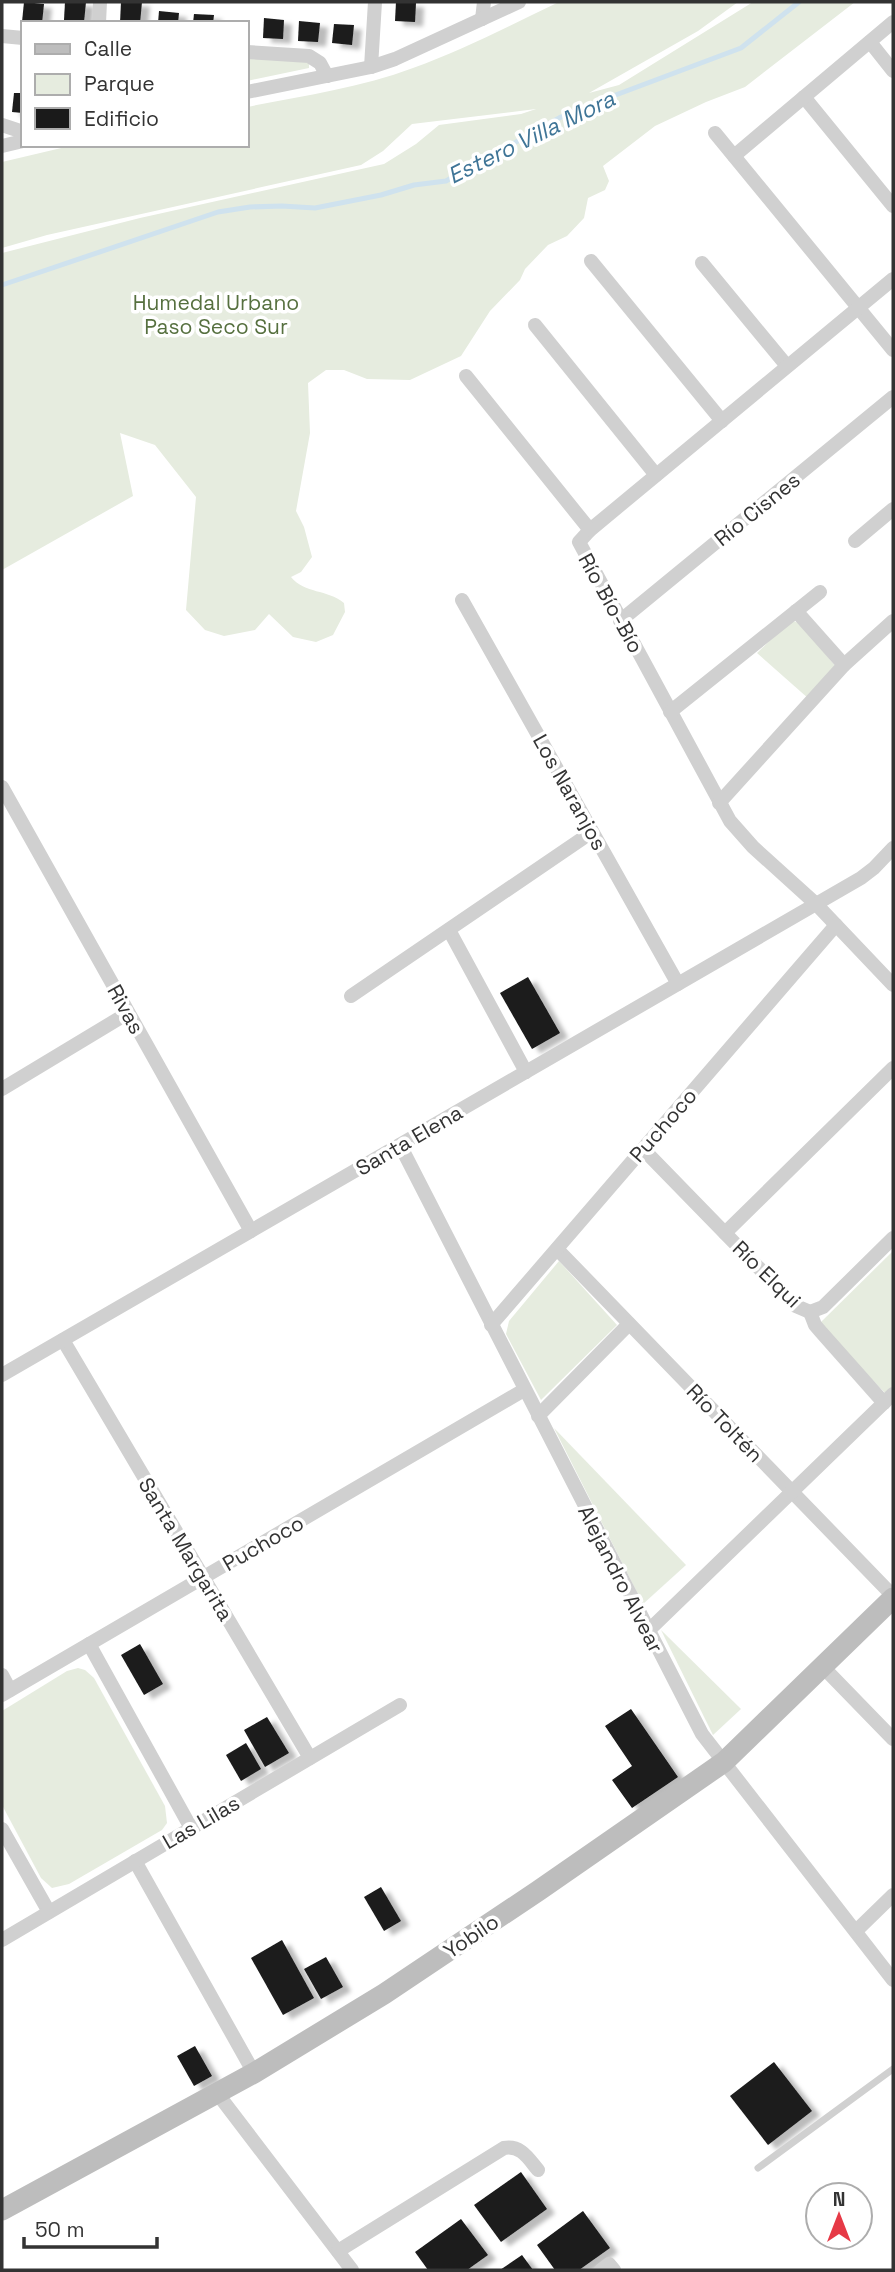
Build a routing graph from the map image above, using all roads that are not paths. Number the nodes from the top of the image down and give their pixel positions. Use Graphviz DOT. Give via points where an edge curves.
graph roads {
  1 [pos="100,2"];
  2 [pos="375,2"];
  3 [pos="484,2"];
  4 [pos="519,2"];
  5 [pos="482,19"];
  6 [pos="99,21"];
  7 [pos="893,22"];
  8 [pos="2,36"];
  9 [pos="21,38"];
  10 [pos="870,42"];
  11 [pos="248,52"];
  12 [pos="371,67"];
  13 [pos="893,71"];
  14 [pos="327,76"];
  15 [pos="248,92"];
  16 [pos="804,97"];
  17 [pos="2,125"];
  18 [pos="21,131"];
  19 [pos="715,133"];
  20 [pos="21,141"];
  21 [pos="2,146"];
  22 [pos="734,156"];
  23 [pos="893,206"];
  24 [pos="591,261"];
  25 [pos="702,263"];
  26 [pos="893,279"];
  27 [pos="858,309"];
  28 [pos="535,325"];
  29 [pos="893,350"];
  30 [pos="788,366"];
  31 [pos="466,376"];
  32 [pos="893,397"];
  33 [pos="722,421"];
  34 [pos="656,475"];
  35 [pos="893,509"];
  36 [pos="590,530"];
  37 [pos="855,541"];
  38 [pos="820,592"];
  39 [pos="462,600"];
  40 [pos="796,611"];
  41 [pos="620,621"];
  42 [pos="893,621"];
  43 [pos="844,665"];
  44 [pos="670,712"];
  45 [pos="2,787"];
  46 [pos="719,803"];
  47 [pos="592,832"];
  48 [pos="893,848"];
  49 [pos="816,904"];
  50 [pos="836,925"];
  51 [pos="449,930"];
  52 [pos="678,984"];
  53 [pos="893,985"];
  54 [pos="351,996"];
  55 [pos="128,1013"];
  56 [pos="893,1068"];
  57 [pos="526,1072"];
  58 [pos="2,1089"];
  59 [pos="400,1145"];
  60 [pos="642,1149"];
  61 [pos="251,1231"];
  62 [pos="725,1233"];
  63 [pos="893,1238"];
  64 [pos="557,1249"];
  65 [pos="810,1312"];
  66 [pos="629,1324"];
  67 [pos="491,1325"];
  68 [pos="63,1340"];
  69 [pos="2,1375"];
  70 [pos="524,1390"];
  71 [pos="889,1399"];
  72 [pos="538,1416"];
  73 [pos="792,1492"];
  74 [pos="203,1577"];
  75 [pos="893,1597"];
  76 [pos="648,1631"];
  77 [pos="89,1644"];
  78 [pos="823,1667"];
  79 [pos="2,1675"];
  80 [pos="6,1693"];
  81 [pos="400,1705"];
  82 [pos="893,1739"];
  83 [pos="310,1758"];
  84 [pos="724,1762"];
  85 [pos="191,1828"];
  86 [pos="2,1829"];
  87 [pos="135,1861"];
  88 [pos="893,1895"];
  89 [pos="49,1912"];
  90 [pos="856,1931"];
  91 [pos="2,1940"];
  92 [pos="893,1980"];
  93 [pos="893,2069"];
  94 [pos="254,2073"];
  95 [pos="217,2093"];
  96 [pos="758,2168"];
  97 [pos="538,2170"];
  98 [pos="2,2210"];
  99 [pos="338,2251"];
  100 [pos="345,2268"];
  1 -- 6 [label="street"];
  2 -- 12 [label="street"];
  3 -- 5 [label="street"];
  4 -- 5 [label="street"];
  5 -- 12 [label="street"];
  7 -- 10 [label="street"];
  8 -- 9 [label="street"];
  10 -- 13 [label="street"];
  10 -- 16 [label="street"];
  11 -- 14 [label="street" via="309,56"];
  12 -- 14 [label="street"];
  14 -- 15 [label="street"];
  16 -- 22 [label="street"];
  16 -- 23 [label="street"];
  17 -- 18 [label="street"];
  19 -- 22 [label="street"];
  20 -- 21 [label="street"];
  22 -- 27 [label="street"];
  24 -- 33 [label="street"];
  25 -- 30 [label="street"];
  26 -- 27 [label="street, Río Bío-Bío"];
  27 -- 29 [label="street"];
  27 -- 30 [label="street, Río Bío-Bío"];
  28 -- 34 [label="street"];
  30 -- 33 [label="street, Río Bío-Bío"];
  31 -- 36 [label="street"];
  32 -- 41 [label="street, Río Cisnes"];
  33 -- 34 [label="street, Río Bío-Bío"];
  34 -- 36 [label="street, Río Bío-Bío"];
  35 -- 37 [label="street"];
  36 -- 41 [label="street, Río Bío-Bío" via="580,538 580,546"];
  38 -- 40 [label="street"];
  39 -- 47 [label="street, Los Naranjos"];
  40 -- 43 [label="street"];
  40 -- 44 [label="street"];
  41 -- 44 [label="street, Río Bío-Bío"];
  42 -- 43 [label="street"];
  43 -- 46 [label="street"];
  44 -- 46 [label="street, Río Bío-Bío"];
  45 -- 55 [label="street, Rivas"];
  46 -- 49 [label="street, Río Bío-Bío" via="739,832"];
  47 -- 51 [label="street"];
  47 -- 52 [label="street, Los Naranjos"];
  48 -- 49 [label="street" via="867,873"];
  49 -- 50 [label="street, Río Bío-Bío"];
  49 -- 52 [label="street, Santa Elena"];
  50 -- 53 [label="street, Río Bío-Bío"];
  50 -- 60 [label="street, Puchoco"];
  51 -- 54 [label="street"];
  51 -- 57 [label="street"];
  52 -- 57 [label="street, Santa Elena"];
  55 -- 58 [label="street"];
  55 -- 61 [label="street, Rivas"];
  56 -- 62 [label="street"];
  57 -- 59 [label="street, Santa Elena"];
  59 -- 61 [label="street, Santa Elena"];
  59 -- 67 [label="street, Alejandro Alvear"];
  60 -- 62 [label="street, Río Elqui"];
  60 -- 64 [label="street, Puchoco"];
  61 -- 68 [label="street, Santa Elena"];
  62 -- 65 [label="street, Río Elqui" via="796,1306"];
  63 -- 65 [label="street" via="823,1307"];
  64 -- 66 [label="street, Río Toltén"];
  64 -- 67 [label="street, Puchoco"];
  65 -- 71 [label="street, Río Elqui" via="815,1325"];
  66 -- 72 [label="street"];
  66 -- 73 [label="street, Río Toltén"];
  67 -- 70 [label="street, Alejandro Alvear"];
  68 -- 69 [label="street, Santa Elena"];
  68 -- 74 [label="street, Santa Margarita"];
  70 -- 72 [label="street, Alejandro Alvear"];
  70 -- 74 [label="street, Puchoco"];
  71 -- 73 [label="street"];
  72 -- 76 [label="street, Alejandro Alvear"];
  73 -- 75 [label="street, Río Toltén"];
  73 -- 76 [label="street"];
  74 -- 77 [label="street, Puchoco"];
  74 -- 83 [label="street, Santa Margarita"];
  75 -- 78 [label="main road, Yobilo"];
  76 -- 84 [label="street, Alejandro Alvear" via="702,1734"];
  77 -- 80 [label="street, Puchoco"];
  77 -- 85 [label="street"];
  78 -- 82 [label="street"];
  78 -- 84 [label="main road, Yobilo"];
  79 -- 80 [label="street"];
  81 -- 83 [label="street, Las Lilas"];
  83 -- 85 [label="street, Las Lilas"];
  84 -- 90 [label="street, Alejandro Alvear"];
  84 -- 94 [label="main road, Yobilo" via="405,1980"];
  85 -- 87 [label="street, Las Lilas"];
  86 -- 89 [label="street"];
  87 -- 89 [label="street, Las Lilas"];
  87 -- 94 [label="street"];
  88 -- 90 [label="street"];
  89 -- 91 [label="street, Las Lilas"];
  90 -- 92 [label="street, Alejandro Alvear"];
  93 -- 96 [label="lane"];
  94 -- 95 [label="main road, Yobilo"];
  95 -- 98 [label="main road, Yobilo"];
  95 -- 99 [label="street"];
  97 -- 99 [label="street" via="522,2151 504,2148"];
  99 -- 100 [label="street"];
}
